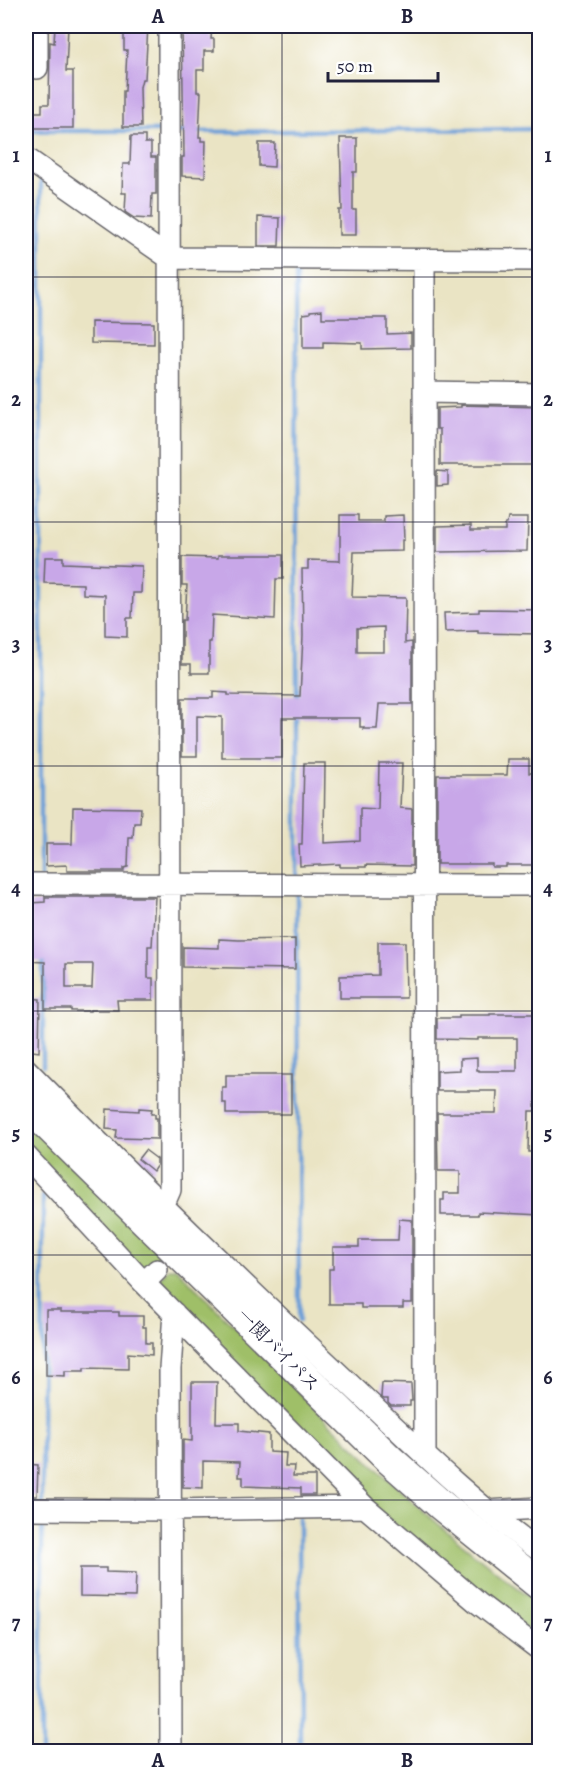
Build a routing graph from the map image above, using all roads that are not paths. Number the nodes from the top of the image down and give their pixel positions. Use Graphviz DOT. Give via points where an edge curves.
graph roads {
  1 [pos="36,26"];
  2 [pos="169,26"];
  3 [pos="37,68"];
  4 [pos="26,158"];
  5 [pos="169,258"];
  6 [pos="424,260"];
  7 [pos="540,260"];
  8 [pos="424,392"];
  9 [pos="540,394"];
  10 [pos="26,884"];
  11 [pos="170,885"];
  12 [pos="423,885"];
  13 [pos="540,885"];
  14 [pos="26,1069"];
  15 [pos="26,1104"];
  16 [pos="26,1156"];
  17 [pos="163,1206"];
  18 [pos="174,1313"];
  19 [pos="425,1455"];
  20 [pos="365,1507"];
  21 [pos="540,1508"];
  22 [pos="26,1509"];
  23 [pos="171,1509"];
  24 [pos="488,1511"];
  25 [pos="540,1551"];
  26 [pos="540,1585"];
  27 [pos="540,1650"];
  28 [pos="171,1752"];
  1 -- 3 [label="street"];
  2 -- 5 [label="street"];
  4 -- 5 [label="street"];
  5 -- 6 [label="street"];
  5 -- 11 [label="street"];
  6 -- 7 [label="street"];
  6 -- 8 [label="street"];
  8 -- 9 [label="street"];
  8 -- 12 [label="street"];
  10 -- 11 [label="street"];
  11 -- 12 [label="street"];
  11 -- 17 [label="street" via="170,1190"];
  12 -- 13 [label="street"];
  12 -- 19 [label="street"];
  14 -- 17 [label="street"];
  15 -- 26 [label="highway, 一関バイパス" via="390,1460"];
  16 -- 18 [label="street" via="151,1276"];
  17 -- 19 [label="street" via="189,1237"];
  18 -- 20 [label="street"];
  18 -- 23 [label="street" via="170,1369"];
  19 -- 24 [label="street"];
  20 -- 23 [label="street"];
  20 -- 27 [label="street"];
  21 -- 24 [label="street"];
  22 -- 23 [label="street"];
  23 -- 28 [label="street"];
  24 -- 25 [label="street"];
}
